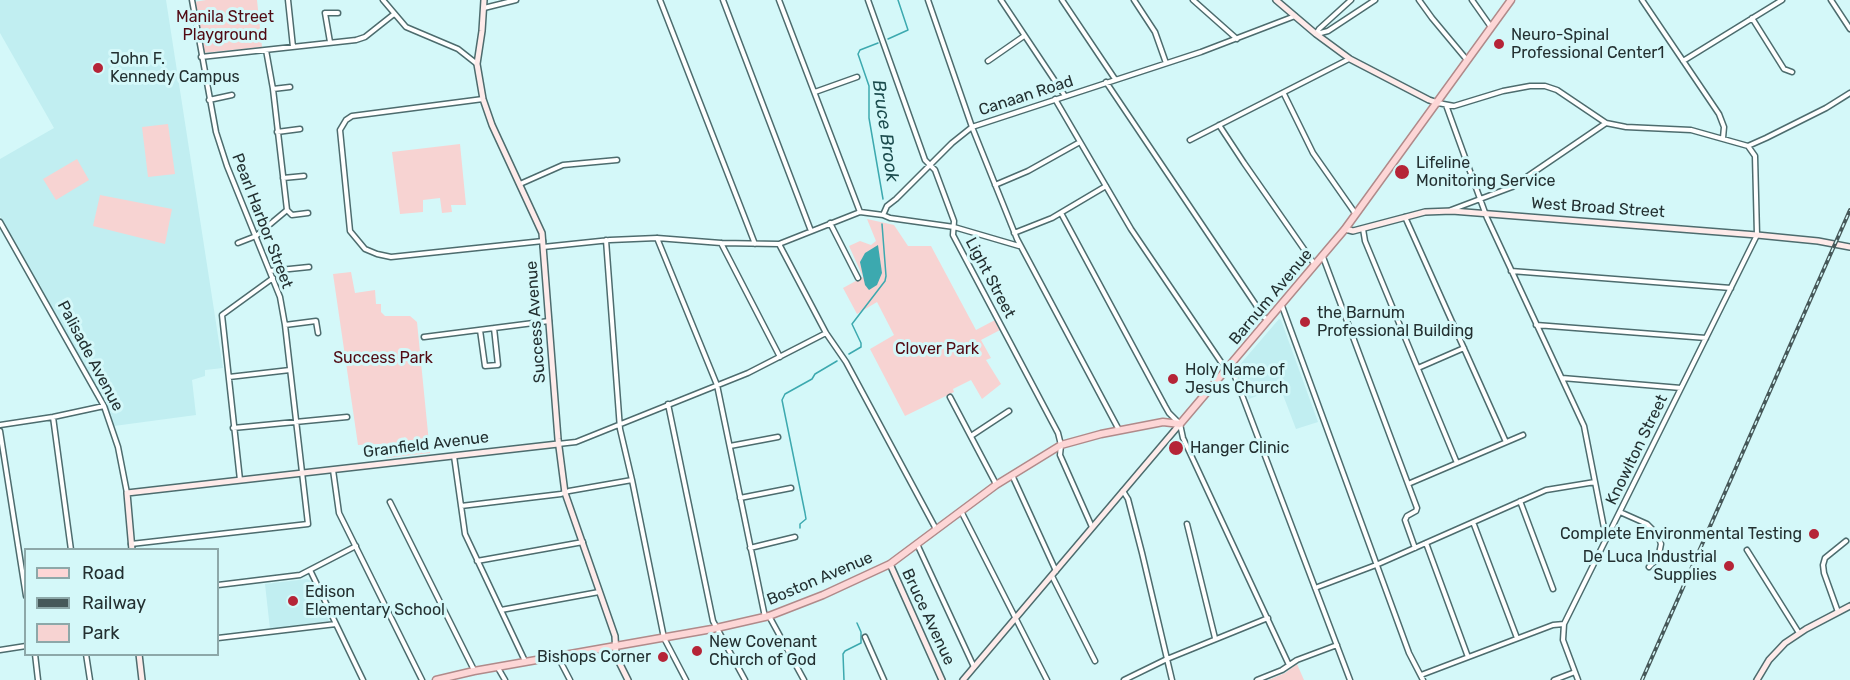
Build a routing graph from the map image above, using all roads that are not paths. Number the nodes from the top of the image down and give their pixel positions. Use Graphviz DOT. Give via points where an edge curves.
graph roads {
  1 [pos="192,0"];
  2 [pos="288,0"];
  3 [pos="383,0"];
  4 [pos="484,0"];
  5 [pos="516,0"];
  6 [pos="660,0"];
  7 [pos="723,0"];
  8 [pos="779,0"];
  9 [pos="868,0"];
  10 [pos="928,0"];
  11 [pos="1000,0"];
  12 [pos="1062,0"];
  13 [pos="1134,0"];
  14 [pos="1193,0"];
  15 [pos="1276,0"];
  16 [pos="1352,0"];
  17 [pos="1376,0"];
  18 [pos="1419,0"];
  19 [pos="1472,0"];
  20 [pos="1511,0"];
  21 [pos="1642,0"];
  22 [pos="1782,0"];
  23 [pos="1831,0"];
  24 [pos="484,8"];
  25 [pos="338,13"];
  26 [pos="394,14"];
  27 [pos="1295,16"];
  28 [pos="1752,18"];
  29 [pos="1491,28"];
  30 [pos="1850,28"];
  31 [pos="1316,34"];
  32 [pos="1024,36"];
  33 [pos="1237,39"];
  34 [pos="330,42"];
  35 [pos="293,47"];
  36 [pos="266,50"];
  37 [pos="201,57"];
  38 [pos="1350,58"];
  39 [pos="1467,61"];
  40 [pos="1682,61"];
  41 [pos="988,62"];
  42 [pos="1166,63"];
  43 [pos="477,64"];
  44 [pos="1792,72"];
  45 [pos="857,77"];
  46 [pos="1116,79"];
  47 [pos="1106,82"];
  48 [pos="290,87"];
  49 [pos="273,89"];
  50 [pos="815,92"];
  51 [pos="1284,93"];
  52 [pos="1850,93"];
  53 [pos="232,95"];
  54 [pos="1065,96"];
  55 [pos="483,99"];
  56 [pos="1055,99"];
  57 [pos="209,100"];
  58 [pos="1438,103"];
  59 [pos="1446,105"];
  60 [pos="1606,123"];
  61 [pos="1219,125"];
  62 [pos="972,127"];
  63 [pos="300,129"];
  64 [pos="278,132"];
  65 [pos="1723,138"];
  66 [pos="1190,140"];
  67 [pos="1080,142"];
  68 [pos="1748,146"];
  69 [pos="617,160"];
  70 [pos="930,165"];
  71 [pos="304,176"];
  72 [pos="283,178"];
  73 [pos="520,184"];
  74 [pos="995,185"];
  75 [pos="1106,186"];
  76 [pos="1481,198"];
  77 [pos="287,210"];
  78 [pos="1448,210"];
  79 [pos="860,212"];
  80 [pos="308,213"];
  81 [pos="1061,213"];
  82 [pos="1485,213"];
  83 [pos="1356,214"];
  84 [pos="883,215"];
  85 [pos="1405,217"];
  86 [pos="0,222"];
  87 [pos="830,224"];
  88 [pos="954,227"];
  89 [pos="1345,229"];
  90 [pos="1363,229"];
  91 [pos="812,231"];
  92 [pos="1014,233"];
  93 [pos="1757,234"];
  94 [pos="256,236"];
  95 [pos="657,238"];
  96 [pos="606,240"];
  97 [pos="238,243"];
  98 [pos="721,243"];
  99 [pos="543,244"];
  100 [pos="755,244"];
  101 [pos="779,244"];
  102 [pos="1020,246"];
  103 [pos="1850,247"];
  104 [pos="1323,257"];
  105 [pos="1316,266"];
  106 [pos="309,267"];
  107 [pos="270,271"];
  108 [pos="1510,271"];
  109 [pos="273,278"];
  110 [pos="858,278"];
  111 [pos="1731,288"];
  112 [pos="1281,306"];
  113 [pos="549,321"];
  114 [pos="1269,321"];
  115 [pos="1536,325"];
  116 [pos="285,326"];
  117 [pos="494,328"];
  118 [pos="480,330"];
  119 [pos="318,333"];
  120 [pos="825,333"];
  121 [pos="424,337"];
  122 [pos="1706,338"];
  123 [pos="1464,348"];
  124 [pos="780,357"];
  125 [pos="1418,368"];
  126 [pos="1228,369"];
  127 [pos="290,370"];
  128 [pos="229,377"];
  129 [pos="1562,378"];
  130 [pos="717,385"];
  131 [pos="1681,388"];
  132 [pos="950,397"];
  133 [pos="668,404"];
  134 [pos="104,406"];
  135 [pos="1009,411"];
  136 [pos="53,417"];
  137 [pos="347,417"];
  138 [pos="296,422"];
  139 [pos="620,424"];
  140 [pos="1180,424"];
  141 [pos="0,425"];
  142 [pos="233,428"];
  143 [pos="1119,430"];
  144 [pos="0,431"];
  145 [pos="1523,435"];
  146 [pos="971,436"];
  147 [pos="778,437"];
  148 [pos="1506,442"];
  149 [pos="558,444"];
  150 [pos="730,446"];
  151 [pos="1061,446"];
  152 [pos="454,456"];
  153 [pos="1457,463"];
  154 [pos="333,470"];
  155 [pos="301,473"];
  156 [pos="1012,474"];
  157 [pos="632,480"];
  158 [pos="240,481"];
  159 [pos="1595,482"];
  160 [pos="1408,484"];
  161 [pos="996,485"];
  162 [pos="792,488"];
  163 [pos="1124,491"];
  164 [pos="127,493"];
  165 [pos="565,493"];
  166 [pos="740,498"];
  167 [pos="1520,501"];
  168 [pos="390,502"];
  169 [pos="461,506"];
  170 [pos="961,512"];
  171 [pos="1620,512"];
  172 [pos="1473,522"];
  173 [pos="1187,524"];
  174 [pos="1092,528"];
  175 [pos="936,530"];
  176 [pos="795,537"];
  177 [pos="1606,539"];
  178 [pos="1846,541"];
  179 [pos="583,542"];
  180 [pos="1426,543"];
  181 [pos="917,544"];
  182 [pos="356,546"];
  183 [pos="131,547"];
  184 [pos="71,548"];
  185 [pos="750,548"];
  186 [pos="1415,548"];
  187 [pos="1746,550"];
  188 [pos="477,561"];
  189 [pos="890,564"];
  190 [pos="1376,565"];
  191 [pos="1649,567"];
  192 [pos="310,570"];
  193 [pos="1054,574"];
  194 [pos="24,583"];
  195 [pos="219,585"];
  196 [pos="1315,588"];
  197 [pos="1553,590"];
  198 [pos="599,592"];
  199 [pos="1850,606"];
  200 [pos="501,610"];
  201 [pos="1838,612"];
  202 [pos="767,616"];
  203 [pos="1015,617"];
  204 [pos="1268,618"];
  205 [pos="336,624"];
  206 [pos="1564,624"];
  207 [pos="717,628"];
  208 [pos="1799,633"];
  209 [pos="865,637"];
  210 [pos="219,638"];
  211 [pos="664,638"];
  212 [pos="1215,638"];
  213 [pos="1517,638"];
  214 [pos="1337,645"];
  215 [pos="24,646"];
  216 [pos="615,646"];
  217 [pos="0,650"];
  218 [pos="35,656"];
  219 [pos="86,656"];
  220 [pos="139,656"];
  221 [pos="558,656"];
  222 [pos="1468,657"];
  223 [pos="1167,659"];
  224 [pos="1095,661"];
  225 [pos="526,662"];
  226 [pos="1289,665"];
  227 [pos="974,667"];
  228 [pos="498,668"];
  229 [pos="474,671"];
  230 [pos="1575,672"];
  231 [pos="1421,675"];
  232 [pos="38,680"];
  233 [pos="90,680"];
  234 [pos="142,680"];
  235 [pos="363,680"];
  236 [pos="422,680"];
  237 [pos="436,680"];
  238 [pos="505,680"];
  239 [pos="570,680"];
  240 [pos="628,680"];
  241 [pos="686,680"];
  242 [pos="745,680"];
  243 [pos="804,680"];
  244 [pos="884,680"];
  245 [pos="942,680"];
  246 [pos="963,680"];
  247 [pos="1047,680"];
  248 [pos="1124,680"];
  249 [pos="1172,680"];
  250 [pos="1257,680"];
  251 [pos="1350,680"];
  252 [pos="1423,680"];
  253 [pos="1554,680"];
  254 [pos="1578,680"];
  255 [pos="1757,680"];
  1 -- 37 [label="street, Pearl Harbor Street"];
  2 -- 35 [label="street"];
  3 -- 26 [label="street"];
  4 -- 24 [label="street, Success Avenue"];
  5 -- 24 [label="street"];
  6 -- 100 [label="street"];
  7 -- 91 [label="street"];
  8 -- 50 [label="street"];
  9 -- 70 [label="street, Light Street"];
  10 -- 62 [label="street"];
  11 -- 32 [label="street"];
  12 -- 46 [label="street"];
  13 -- 42 [label="street" via="1155,32"];
  14 -- 33 [label="street"];
  15 -- 27 [label="street"];
  16 -- 31 [label="street"];
  17 -- 31 [label="street" via="1323,34"];
  18 -- 39 [label="street"];
  19 -- 29 [label="street"];
  20 -- 29 [label="main road, Barnum Avenue"];
  21 -- 40 [label="street"];
  22 -- 28 [label="street"];
  23 -- 30 [label="street"];
  24 -- 43 [label="street, Success Avenue"];
  25 -- 34 [label="street" via="325,13"];
  26 -- 34 [label="street" via="365,37"];
  26 -- 43 [label="street" via="406,27 458,49"];
  27 -- 31 [label="street"];
  27 -- 33 [label="street, Canaan Road"];
  28 -- 40 [label="street"];
  28 -- 44 [label="street" via="1784,69"];
  29 -- 39 [label="main road, Barnum Avenue"];
  31 -- 38 [label="street"];
  32 -- 41 [label="street"];
  32 -- 54 [label="street"];
  33 -- 42 [label="street, Canaan Road"];
  34 -- 35 [label="street"];
  35 -- 36 [label="street"];
  36 -- 37 [label="street"];
  36 -- 49 [label="street"];
  37 -- 57 [label="street, Pearl Harbor Street"];
  38 -- 51 [label="street"];
  38 -- 58 [label="street"];
  39 -- 58 [label="main road, Barnum Avenue"];
  40 -- 65 [label="street" via="1721,119"];
  42 -- 46 [label="street, Canaan Road"];
  43 -- 55 [label="street, Success Avenue"];
  45 -- 50 [label="street"];
  46 -- 47 [label="street, Canaan Road"];
  47 -- 54 [label="street, Canaan Road"];
  47 -- 114 [label="street"];
  48 -- 49 [label="street"];
  49 -- 64 [label="street"];
  50 -- 79 [label="street"];
  51 -- 61 [label="street"];
  51 -- 83 [label="street" via="1313,153"];
  52 -- 68 [label="street"];
  53 -- 57 [label="street"];
  54 -- 56 [label="street, Canaan Road"];
  55 -- 73 [label="street, Success Avenue"];
  55 -- 99 [label="street" via="352,116 346,120 340,130 350,231 364,249 391,257"];
  56 -- 62 [label="street, Canaan Road"];
  56 -- 67 [label="street"];
  57 -- 94 [label="street, Pearl Harbor Street" via="224,157"];
  58 -- 59 [label="street"];
  58 -- 83 [label="main road, Barnum Avenue"];
  59 -- 60 [label="street" via="1545,86"];
  59 -- 76 [label="street"];
  60 -- 65 [label="street" via="1691,130"];
  60 -- 76 [label="street" via="1512,187"];
  61 -- 66 [label="street"];
  61 -- 105 [label="street"];
  62 -- 70 [label="street, Canaan Road"];
  62 -- 74 [label="street"];
  63 -- 64 [label="street"];
  64 -- 72 [label="street"];
  65 -- 68 [label="street"];
  67 -- 74 [label="street"];
  67 -- 75 [label="street"];
  68 -- 93 [label="street" via="1756,157"];
  69 -- 73 [label="street" via="563,165"];
  70 -- 84 [label="street, Canaan Road" via="887,206"];
  70 -- 88 [label="street, Light Street"];
  71 -- 72 [label="street"];
  72 -- 77 [label="street"];
  73 -- 99 [label="street, Success Avenue" via="538,222"];
  74 -- 92 [label="street"];
  75 -- 81 [label="street"];
  75 -- 126 [label="street" via="1131,229"];
  76 -- 78 [label="street"];
  76 -- 82 [label="street"];
  77 -- 80 [label="street" via="292,215"];
  77 -- 94 [label="street"];
  78 -- 82 [label="street, West Broad Street"];
  78 -- 85 [label="street, West Broad Street"];
  79 -- 84 [label="street"];
  79 -- 87 [label="street"];
  81 -- 92 [label="street"];
  81 -- 140 [label="street" via="1169,413"];
  82 -- 93 [label="street, West Broad Street"];
  82 -- 108 [label="street"];
  83 -- 89 [label="main road, Barnum Avenue"];
  84 -- 88 [label="street"];
  85 -- 90 [label="street, West Broad Street"];
  85 -- 123 [label="street"];
  86 -- 134 [label="street, Palisade Avenue"];
  87 -- 91 [label="street"];
  87 -- 110 [label="street"];
  88 -- 102 [label="street"];
  88 -- 151 [label="street, Light Street" via="953,235 1039,395"];
  89 -- 90 [label="street, West Broad Street"];
  89 -- 104 [label="main road, Barnum Avenue"];
  90 -- 125 [label="street"];
  91 -- 101 [label="street"];
  92 -- 102 [label="street"];
  93 -- 103 [label="street, West Broad Street"];
  93 -- 111 [label="street, Knowlton Street"];
  94 -- 97 [label="street"];
  94 -- 107 [label="street, Pearl Harbor Street"];
  95 -- 96 [label="street"];
  95 -- 98 [label="street"];
  95 -- 130 [label="street"];
  96 -- 99 [label="street"];
  96 -- 139 [label="street"];
  98 -- 100 [label="street"];
  98 -- 124 [label="street"];
  99 -- 113 [label="street, Success Avenue"];
  100 -- 101 [label="street"];
  101 -- 120 [label="street"];
  102 -- 143 [label="street"];
  104 -- 105 [label="main road, Barnum Avenue"];
  104 -- 160 [label="street"];
  105 -- 112 [label="main road, Barnum Avenue"];
  106 -- 107 [label="street"];
  107 -- 109 [label="street, Pearl Harbor Street"];
  108 -- 111 [label="street"];
  108 -- 115 [label="street"];
  109 -- 116 [label="street, Pearl Harbor Street"];
  109 -- 128 [label="street" via="222,315"];
  111 -- 122 [label="street, Knowlton Street"];
  112 -- 114 [label="main road, Barnum Avenue"];
  112 -- 190 [label="street"];
  113 -- 117 [label="street"];
  113 -- 149 [label="street, Success Avenue"];
  114 -- 126 [label="main road, Barnum Avenue"];
  115 -- 122 [label="street"];
  115 -- 129 [label="street"];
  116 -- 119 [label="street" via="316,321"];
  116 -- 127 [label="street, Pearl Harbor Street"];
  117 -- 118 [label="street"];
  117 -- 118 [label="street" via="498,365 485,366"];
  118 -- 121 [label="street"];
  120 -- 124 [label="street, Granfield Avenue"];
  120 -- 175 [label="street" via="846,362"];
  122 -- 131 [label="street, Knowlton Street"];
  123 -- 125 [label="street"];
  123 -- 148 [label="street"];
  124 -- 130 [label="street, Granfield Avenue"];
  125 -- 153 [label="street"];
  126 -- 140 [label="main road, Barnum Avenue"];
  126 -- 196 [label="street" via="1234,374"];
  127 -- 128 [label="street"];
  127 -- 138 [label="street, Pearl Harbor Street"];
  128 -- 142 [label="street"];
  129 -- 131 [label="street"];
  129 -- 159 [label="street" via="1586,434"];
  130 -- 133 [label="street, Granfield Avenue"];
  130 -- 150 [label="street"];
  131 -- 171 [label="street, Knowlton Street"];
  132 -- 146 [label="street"];
  133 -- 139 [label="street, Granfield Avenue"];
  133 -- 207 [label="street"];
  134 -- 136 [label="street"];
  134 -- 164 [label="street, Palisade Avenue" via="118,447"];
  135 -- 146 [label="street"];
  136 -- 141 [label="street"];
  136 -- 184 [label="street"];
  137 -- 138 [label="street"];
  138 -- 142 [label="street"];
  138 -- 155 [label="street, Pearl Harbor Street"];
  139 -- 149 [label="street, Granfield Avenue" via="576,442"];
  139 -- 157 [label="street"];
  140 -- 143 [label="main road, Boston Avenue" via="1165,422"];
  140 -- 163 [label="street, Barnum Avenue"];
  140 -- 204 [label="street" via="1183,438"];
  142 -- 158 [label="street"];
  143 -- 151 [label="main road, Boston Avenue"];
  144 -- 194 [label="street"];
  145 -- 148 [label="street"];
  146 -- 161 [label="street"];
  147 -- 150 [label="street"];
  148 -- 153 [label="street"];
  149 -- 152 [label="street, Granfield Avenue"];
  149 -- 165 [label="street, Success Avenue"];
  150 -- 166 [label="street"];
  151 -- 156 [label="main road, Boston Avenue"];
  151 -- 174 [label="street, Light Street" via="1060,455"];
  152 -- 154 [label="street, Granfield Avenue"];
  152 -- 169 [label="street"];
  153 -- 160 [label="street"];
  154 -- 155 [label="street, Granfield Avenue"];
  154 -- 182 [label="street" via="339,513"];
  155 -- 158 [label="street, Granfield Avenue"];
  155 -- 183 [label="street, Pearl Harbor Street" via="308,524"];
  156 -- 161 [label="main road, Boston Avenue"];
  156 -- 193 [label="street"];
  157 -- 165 [label="street"];
  157 -- 211 [label="street"];
  158 -- 164 [label="street, Granfield Avenue"];
  159 -- 167 [label="street" via="1546,490"];
  159 -- 177 [label="street"];
  160 -- 186 [label="street" via="1417,509 1405,520"];
  161 -- 170 [label="main road, Boston Avenue"];
  162 -- 166 [label="street"];
  163 -- 174 [label="street, Barnum Avenue"];
  163 -- 223 [label="street"];
  164 -- 183 [label="street, Palisade Avenue"];
  165 -- 169 [label="street"];
  165 -- 179 [label="street, Success Avenue"];
  166 -- 185 [label="street"];
  167 -- 172 [label="street"];
  167 -- 197 [label="street"];
  168 -- 229 [label="street"];
  169 -- 188 [label="street" via="465,534"];
  170 -- 175 [label="main road, Boston Avenue"];
  170 -- 203 [label="street"];
  171 -- 177 [label="street, Knowlton Street"];
  171 -- 191 [label="street" via="1657,532 1661,544 1658,557"];
  172 -- 180 [label="street"];
  172 -- 213 [label="street"];
  173 -- 212 [label="street"];
  174 -- 193 [label="street, Barnum Avenue"];
  175 -- 181 [label="main road, Boston Avenue"];
  176 -- 185 [label="street"];
  177 -- 206 [label="street, Knowlton Street"];
  178 -- 201 [label="street" via="1825,558 1823,566"];
  179 -- 188 [label="street"];
  179 -- 198 [label="street, Success Avenue"];
  180 -- 186 [label="street"];
  180 -- 222 [label="street"];
  181 -- 189 [label="main road, Boston Avenue"];
  181 -- 227 [label="street"];
  182 -- 192 [label="street"];
  182 -- 236 [label="street"];
  185 -- 202 [label="street"];
  186 -- 190 [label="street"];
  187 -- 208 [label="street"];
  188 -- 200 [label="street"];
  189 -- 202 [label="main road, Boston Avenue"];
  189 -- 245 [label="street, Bruce Avenue"];
  190 -- 196 [label="street"];
  190 -- 231 [label="street"];
  192 -- 195 [label="street" via="300,575"];
  192 -- 205 [label="street"];
  193 -- 203 [label="street, Barnum Avenue"];
  193 -- 224 [label="street"];
  196 -- 214 [label="street"];
  198 -- 200 [label="street"];
  198 -- 216 [label="street, Success Avenue"];
  199 -- 201 [label="street"];
  200 -- 225 [label="street"];
  201 -- 208 [label="street"];
  202 -- 207 [label="main road, Boston Avenue"];
  202 -- 243 [label="street"];
  203 -- 227 [label="street, Barnum Avenue"];
  203 -- 247 [label="street"];
  204 -- 212 [label="street"];
  204 -- 226 [label="street"];
  205 -- 210 [label="street"];
  205 -- 235 [label="street"];
  206 -- 213 [label="street"];
  206 -- 230 [label="street" via="1564,643"];
  207 -- 211 [label="main road, Boston Avenue"];
  207 -- 242 [label="street"];
  208 -- 255 [label="street" via="1773,654"];
  209 -- 244 [label="street"];
  211 -- 216 [label="main road, Boston Avenue"];
  211 -- 241 [label="street"];
  212 -- 223 [label="street"];
  213 -- 222 [label="street"];
  214 -- 226 [label="street"];
  214 -- 251 [label="street"];
  215 -- 217 [label="street"];
  216 -- 221 [label="main road, Boston Avenue"];
  216 -- 240 [label="street, Success Avenue"];
  218 -- 232 [label="street"];
  219 -- 233 [label="street"];
  220 -- 234 [label="street"];
  221 -- 225 [label="main road, Boston Avenue"];
  221 -- 239 [label="street"];
  222 -- 231 [label="street"];
  223 -- 248 [label="street"];
  223 -- 249 [label="street"];
  225 -- 228 [label="main road, Boston Avenue"];
  226 -- 250 [label="street"];
  227 -- 246 [label="street, Barnum Avenue"];
  228 -- 229 [label="main road, Boston Avenue"];
  228 -- 238 [label="street"];
  229 -- 237 [label="main road, Boston Avenue"];
  230 -- 253 [label="street"];
  230 -- 254 [label="street"];
  231 -- 252 [label="street"];
}
